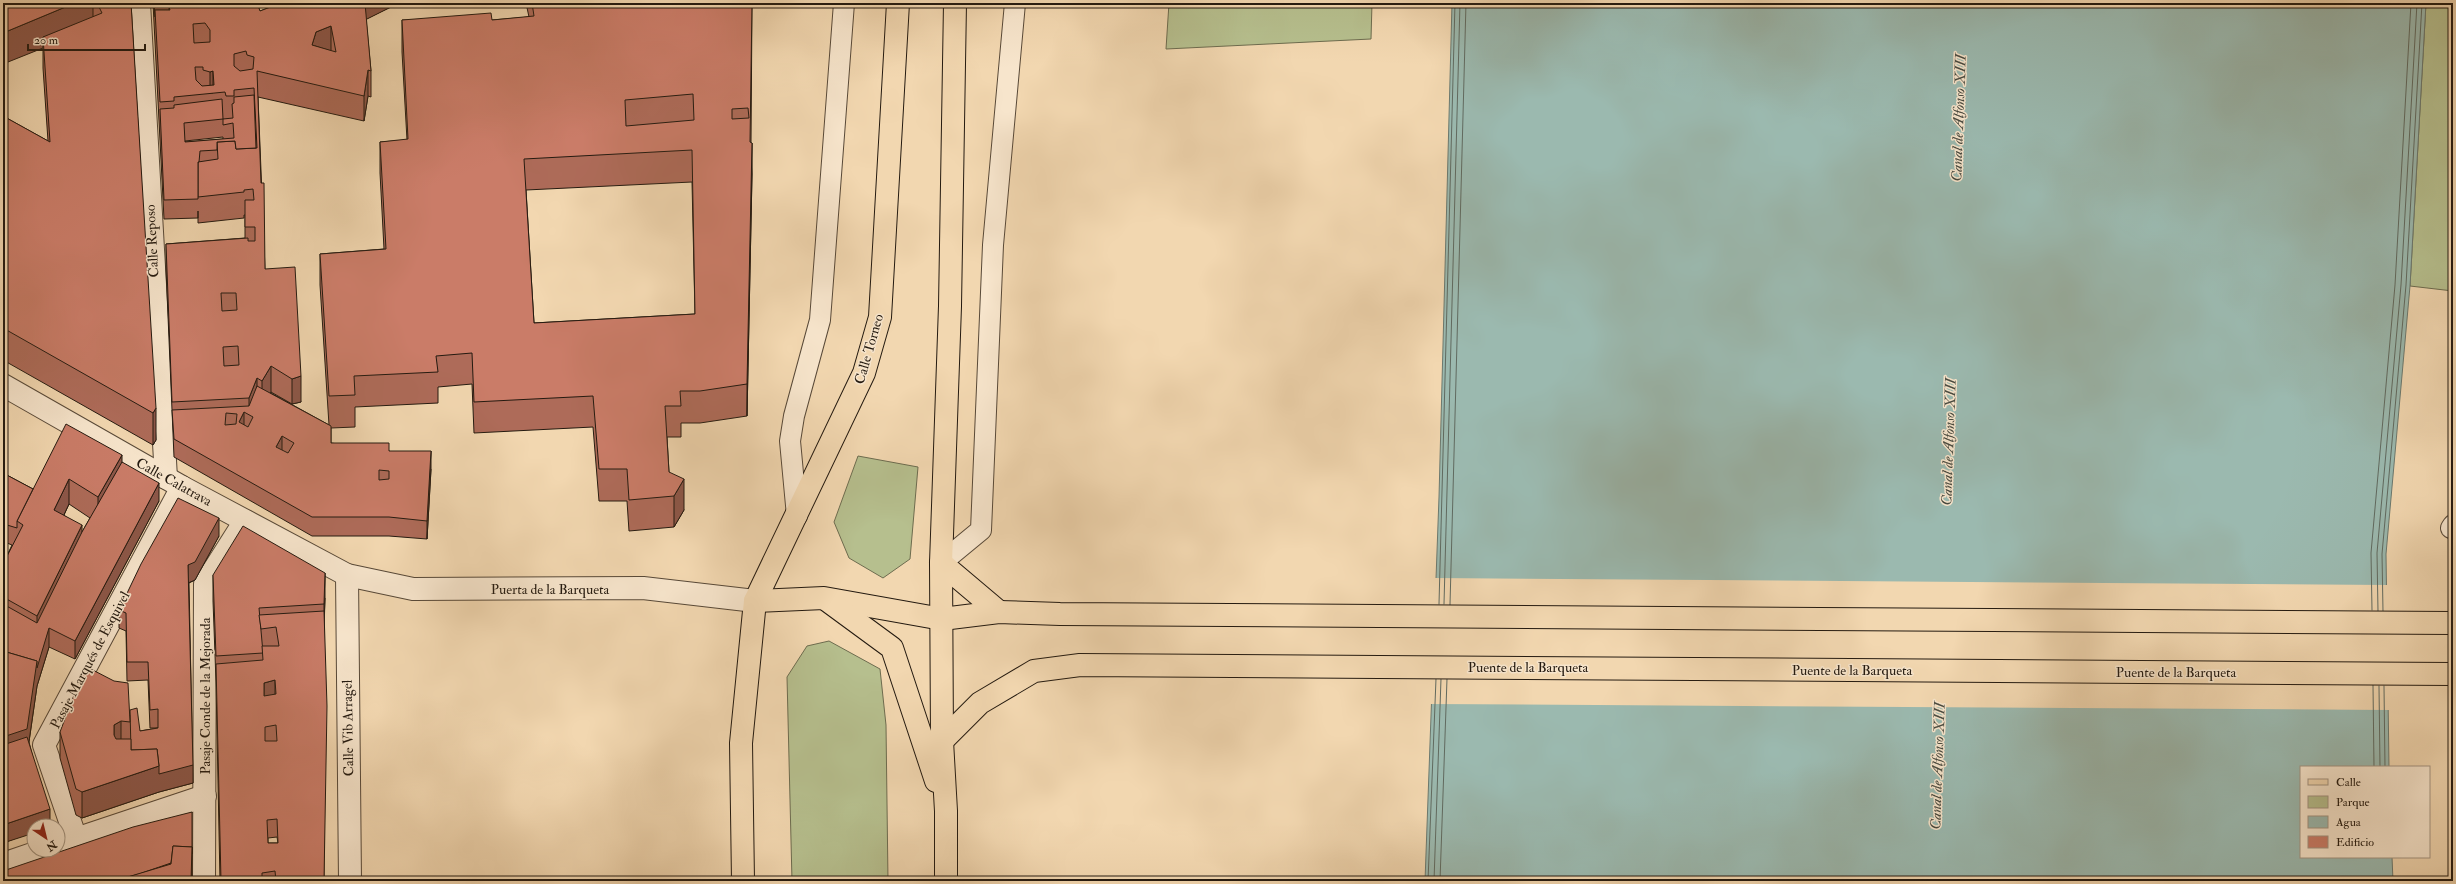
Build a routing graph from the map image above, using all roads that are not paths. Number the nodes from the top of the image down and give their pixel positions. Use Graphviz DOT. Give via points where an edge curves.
graph roads {
  1 [pos="139,3"];
  2 [pos="844,3"];
  3 [pos="898,3"];
  4 [pos="955,3"];
  5 [pos="1015,3"];
  6 [pos="3,386"];
  7 [pos="174,483"];
  8 [pos="797,516"];
  9 [pos="245,522"];
  10 [pos="941,563"];
  11 [pos="346,575"];
  12 [pos="824,598"];
  13 [pos="755,601"];
  14 [pos="999,612"];
  15 [pos="942,619"];
  16 [pos="2453,623"];
  17 [pos="2453,674"];
  18 [pos="942,741"];
  19 [pos="205,796"];
  20 [pos="946,811"];
  21 [pos="67,842"];
  22 [pos="26,856"];
  23 [pos="3,864"];
  24 [pos="204,881"];
  25 [pos="350,881"];
  26 [pos="744,881"];
  27 [pos="946,881"];
  1 -- 7 [label="street, Calle Reposo"];
  2 -- 8 [label="lane" via="820,320 794,416 790,441"];
  3 -- 8 [label="main road, Calle Torneo" via="880,317 864,373"];
  4 -- 10 [label="main road" via="950,306"];
  5 -- 10 [label="lane" via="993,244 981,530"];
  6 -- 7 [label="street, Calle Calatrava"];
  7 -- 9 [label="street, Calle Calatrava"];
  7 -- 21 [label="street, Pasaje Marqués de Esquivel" via="44,745"];
  8 -- 13 [label="main road, Calle Torneo"];
  9 -- 11 [label="street, Calle Calatrava"];
  9 -- 19 [label="street, Pasaje Conde de la Mejorada" via="205,584"];
  10 -- 14 [label="main road"];
  10 -- 15 [label="main road"];
  11 -- 13 [label="street, Puerta de la Barqueta" via="413,589 642,588"];
  11 -- 25 [label="street, Calle Vib Arragel"];
  12 -- 13 [label="main road"];
  12 -- 15 [label="main road"];
  12 -- 20 [label="main road" via="892,648"];
  13 -- 26 [label="main road" via="741,743"];
  14 -- 15 [label="main road"];
  14 -- 16 [label="main road"];
  15 -- 18 [label="main road"];
  17 -- 18 [label="main road, Puente de la Barqueta" via="1080,665 1034,671 980,703"];
  18 -- 20 [label="main road"];
  19 -- 21 [label="street, Pasaje Marqués de Esquivel"];
  19 -- 24 [label="street, Pasaje Conde de la Mejorada"];
  20 -- 27 [label="main road"];
  22 -- 23 [label="street"];
}
